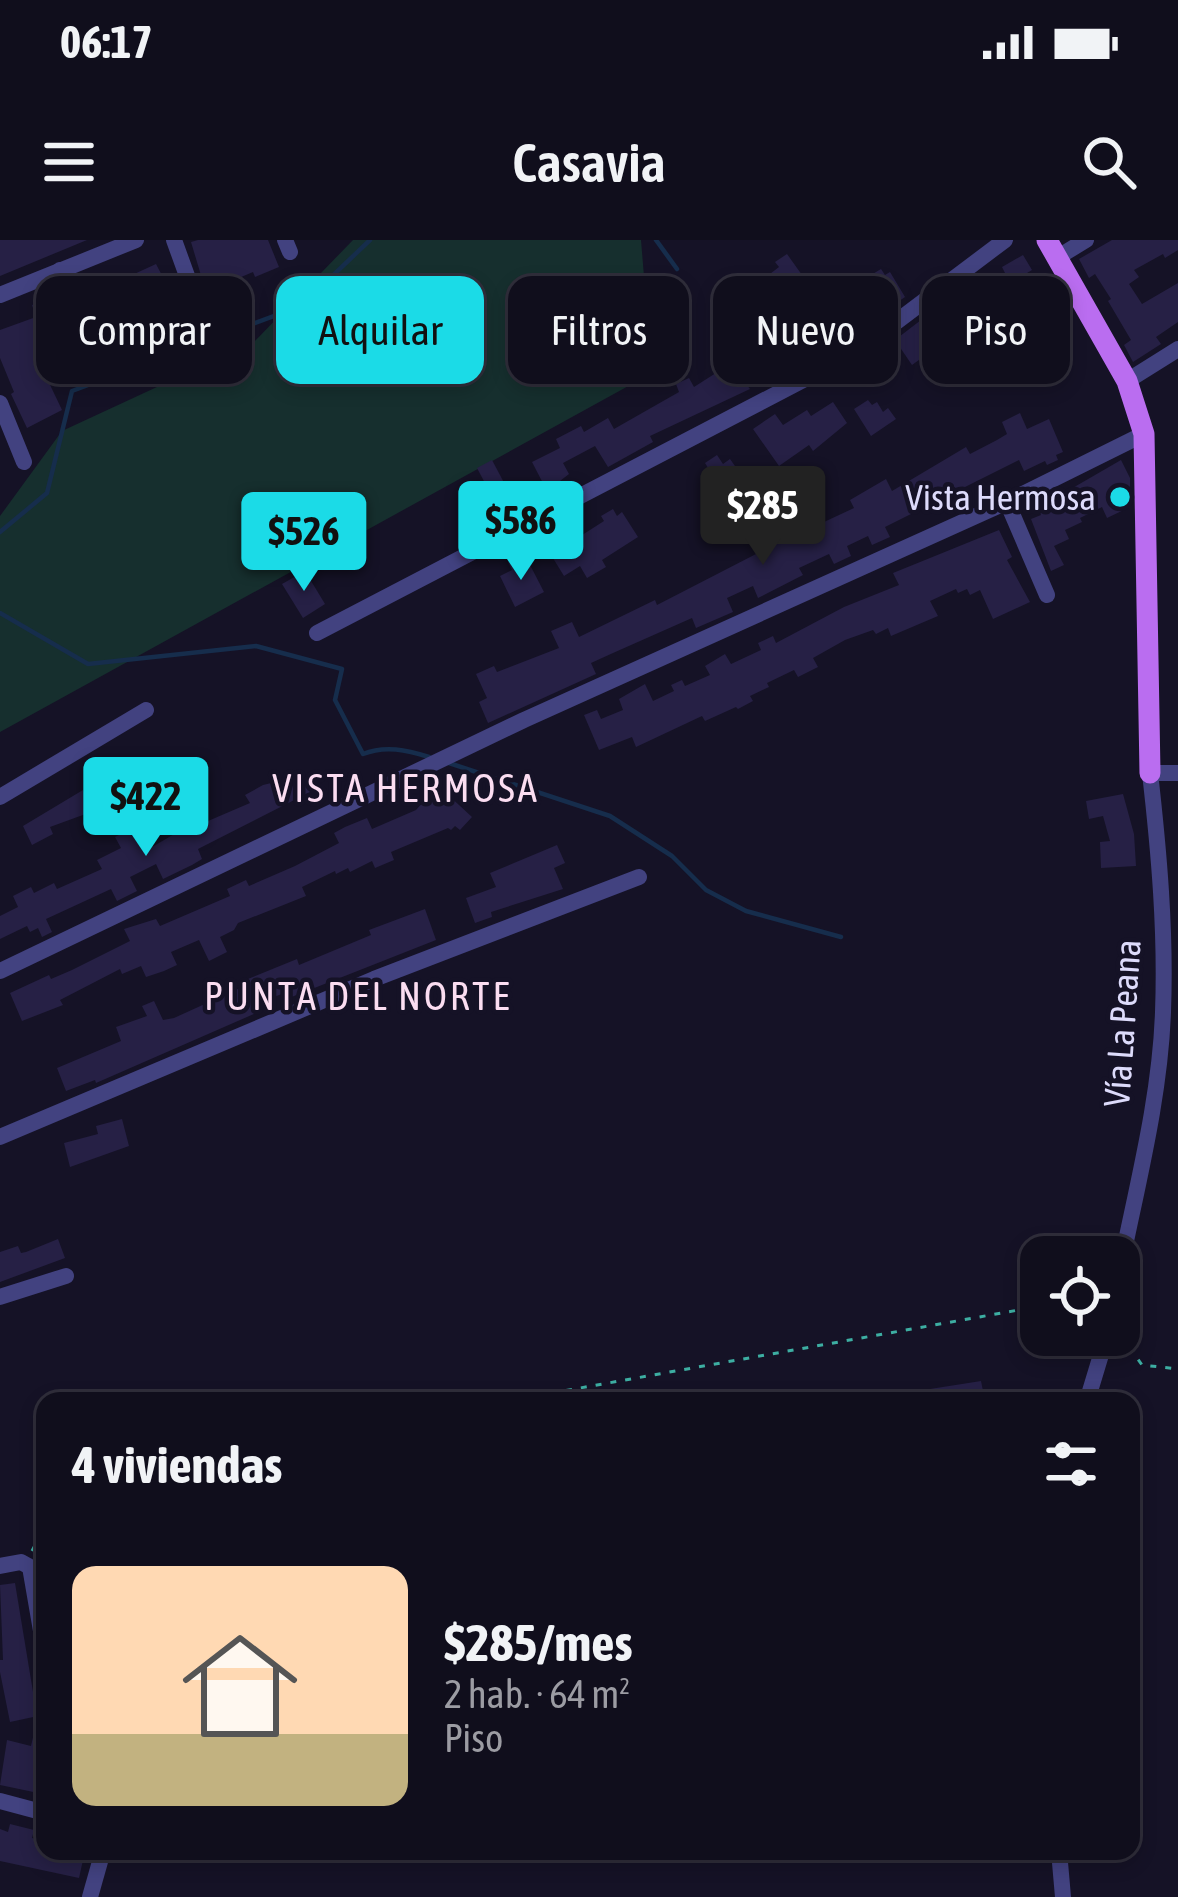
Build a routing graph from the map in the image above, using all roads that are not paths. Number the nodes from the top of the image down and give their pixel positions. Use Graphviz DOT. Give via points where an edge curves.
graph roads {
  1 [pos="136,240"];
  2 [pos="174,240"];
  3 [pos="1005,240"];
  4 [pos="1086,240"];
  5 [pos="1053,249"];
  6 [pos="60,270"];
  7 [pos="63,276"];
  8 [pos="187,276"];
  9 [pos="0,295"];
  10 [pos="898,321"];
  11 [pos="1178,349"];
  12 [pos="1127,381"];
  13 [pos="795,384"];
  14 [pos="0,403"];
  15 [pos="1144,434"];
  16 [pos="24,462"];
  17 [pos="1007,502"];
  18 [pos="1047,595"];
  19 [pos="317,633"];
  20 [pos="146,710"];
  21 [pos="1178,772"];
  22 [pos="1150,773"];
  23 [pos="0,797"];
  24 [pos="639,877"];
  25 [pos="0,971"];
  26 [pos="0,1138"];
  27 [pos="1127,1236"];
  28 [pos="66,1276"];
  29 [pos="0,1297"];
  30 [pos="1100,1356"];
  31 [pos="1090,1392"];
  32 [pos="0,1565"];
  33 [pos="36,1599"];
  34 [pos="0,1801"];
  35 [pos="36,1811"];
  36 [pos="100,1860"];
  37 [pos="1060,1860"];
  38 [pos="90,1897"];
  39 [pos="1063,1897"];
  1 -- 6 [label="street"];
  2 -- 8 [label="street"];
  3 -- 10 [label="street"];
  4 -- 5 [label="street"];
  5 -- 12 [label="main road"];
  6 -- 7 [label="street"];
  6 -- 9 [label="street"];
  11 -- 12 [label="street"];
  12 -- 15 [label="main road"];
  13 -- 19 [label="street"];
  14 -- 16 [label="street"];
  15 -- 17 [label="street"];
  15 -- 22 [label="main road"];
  17 -- 18 [label="street"];
  17 -- 25 [label="street" via="524,720"];
  20 -- 23 [label="street"];
  21 -- 22 [label="street"];
  22 -- 27 [label="street, Vía La Peana" via="1162,880 1163,1016"];
  24 -- 26 [label="street"];
  28 -- 29 [label="street"];
  30 -- 31 [label="street"];
  32 -- 33 [label="street" via="26,1564"];
  34 -- 35 [label="street"];
  36 -- 38 [label="street"];
  37 -- 39 [label="street"];
}
